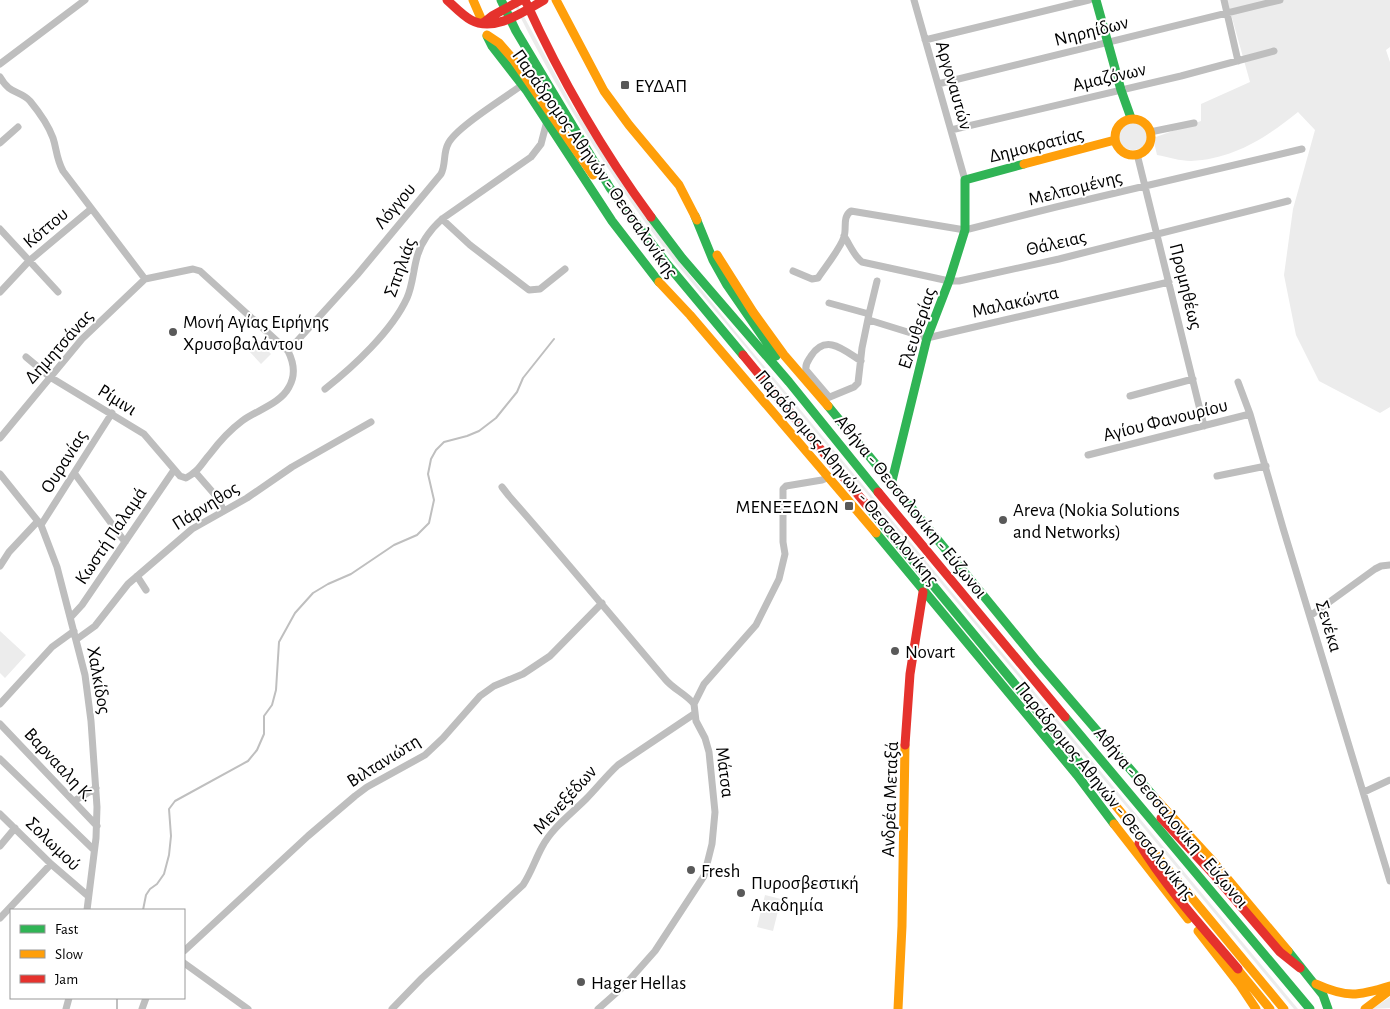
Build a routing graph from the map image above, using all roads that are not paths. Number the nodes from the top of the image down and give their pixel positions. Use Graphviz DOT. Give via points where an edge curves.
graph roads {
  1 [pos="84,0"];
  2 [pos="447,0"];
  3 [pos="473,0"];
  4 [pos="501,0"];
  5 [pos="521,0"];
  6 [pos="525,0"];
  7 [pos="544,0"];
  8 [pos="556,0"];
  9 [pos="562,0"];
  10 [pos="914,0"];
  11 [pos="1089,0"];
  12 [pos="1096,0"];
  13 [pos="1224,0"];
  14 [pos="1280,0"];
  15 [pos="562,11"];
  16 [pos="1227,13"];
  17 [pos="483,23"];
  18 [pos="487,35"];
  19 [pos="925,40"];
  20 [pos="1108,43"];
  21 [pos="1274,51"];
  22 [pos="1238,61"];
  23 [pos="0,64"];
  24 [pos="0,77"];
  25 [pos="938,84"];
  26 [pos="522,86"];
  27 [pos="1121,90"];
  28 [pos="1131,118"];
  29 [pos="547,122"];
  30 [pos="1194,122"];
  31 [pos="18,127"];
  32 [pos="951,130"];
  33 [pos="1150,132"];
  34 [pos="1115,140"];
  35 [pos="0,143"];
  36 [pos="1302,148"];
  37 [pos="1137,154"];
  38 [pos="965,180"];
  39 [pos="1145,186"];
  40 [pos="1288,201"];
  41 [pos="91,209"];
  42 [pos="695,216"];
  43 [pos="442,219"];
  44 [pos="0,229"];
  45 [pos="965,230"];
  46 [pos="1157,234"];
  47 [pos="645,235"];
  48 [pos="844,236"];
  49 [pos="29,261"];
  50 [pos="565,268"];
  51 [pos="793,271"];
  52 [pos="145,279"];
  53 [pos="877,281"];
  54 [pos="949,281"];
  55 [pos="1169,282"];
  56 [pos="0,292"];
  57 [pos="58,292"];
  58 [pos="829,302"];
  59 [pos="869,317"];
  60 [pos="927,338"];
  61 [pos="288,351"];
  62 [pos="26,357"];
  63 [pos="861,361"];
  64 [pos="50,377"];
  65 [pos="1193,379"];
  66 [pos="1238,382"];
  67 [pos="325,389"];
  68 [pos="801,396"];
  69 [pos="1130,396"];
  70 [pos="825,398"];
  71 [pos="112,413"];
  72 [pos="1250,414"];
  73 [pos="371,422"];
  74 [pos="1204,426"];
  75 [pos="0,438"];
  76 [pos="1088,456"];
  77 [pos="1266,466"];
  78 [pos="174,470"];
  79 [pos="196,472"];
  80 [pos="0,474"];
  81 [pos="75,474"];
  82 [pos="1217,476"];
  83 [pos="829,477"];
  84 [pos="891,486"];
  85 [pos="502,487"];
  86 [pos="224,511"];
  87 [pos="39,523"];
  88 [pos="125,542"];
  89 [pos="1390,565"];
  90 [pos="0,566"];
  91 [pos="138,576"];
  92 [pos="146,590"];
  93 [pos="923,592"];
  94 [pos="602,603"];
  95 [pos="1310,616"];
  96 [pos="71,617"];
  97 [pos="74,631"];
  98 [pos="77,639"];
  99 [pos="0,704"];
  100 [pos="694,704"];
  101 [pos="694,714"];
  102 [pos="0,724"];
  103 [pos="0,759"];
  104 [pos="1390,780"];
  105 [pos="96,788"];
  106 [pos="1364,792"];
  107 [pos="1131,793"];
  108 [pos="74,801"];
  109 [pos="1118,806"];
  110 [pos="0,814"];
  111 [pos="97,826"];
  112 [pos="15,828"];
  113 [pos="0,846"];
  114 [pos="94,850"];
  115 [pos="51,864"];
  116 [pos="1390,881"];
  117 [pos="87,895"];
  118 [pos="87,909"];
  119 [pos="0,918"];
  120 [pos="1206,940"];
  121 [pos="185,950"];
  122 [pos="185,964"];
  123 [pos="1300,968"];
  124 [pos="1238,969"];
  125 [pos="1311,982"];
  126 [pos="1390,986"];
  127 [pos="1390,990"];
  128 [pos="1328,1007"];
  129 [pos="1268,1008"];
  130 [pos="248,1009"];
  131 [pos="392,1009"];
  132 [pos="598,1009"];
  133 [pos="898,1009"];
  134 [pos="1256,1009"];
  135 [pos="1284,1009"];
  136 [pos="1310,1009"];
  137 [pos="1365,1009"];
  1 -- 23 [label="street"];
  2 -- 17 [label="main road" via="471,20"];
  3 -- 17 [label="main road, Παράδρομος Αθηνών - Θεσσαλονίκης"];
  4 -- 47 [label="main road, Αθήνα - Θεσσαλονίκη - Εύζωνοι" via="584,147"];
  5 -- 17 [label="main road"];
  6 -- 68 [label="main road, Αθήνα - Θεσσαλονίκη - Εύζωνοι" via="573,96 624,178 681,256"];
  7 -- 17 [label="main road" via="503,21"];
  8 -- 15 [label="main road, Παράδρομος Αθηνών - Θεσσαλονίκης"];
  9 -- 15 [label="main road"];
  10 -- 19 [label="street, Αργοναυτών"];
  11 -- 19 [label="street"];
  12 -- 20 [label="main road"];
  13 -- 16 [label="street"];
  14 -- 16 [label="street, Νηρηίδων"];
  15 -- 42 [label="main road, Παράδρομος Αθηνών - Θεσσαλονίκης" via="604,91 679,185"];
  16 -- 20 [label="street, Νηρηίδων"];
  16 -- 22 [label="street"];
  17 -- 18 [label="main road, Παράδρομος Αθηνών - Θεσσαλονίκης"];
  18 -- 26 [label="main road, Παράδρομος Αθηνών - Θεσσαλονίκης"];
  18 -- 47 [label="main road" via="499,43 513,60 606,192"];
  19 -- 25 [label="street, Αργοναυτών"];
  20 -- 25 [label="street, Νηρηίδων"];
  20 -- 27 [label="main road"];
  21 -- 22 [label="street, Αμαζόνων"];
  22 -- 27 [label="street, Αμαζόνων"];
  24 -- 41 [label="street" via="9,89 27,98 42,118 63,171"];
  25 -- 32 [label="street, Αργοναυτών"];
  26 -- 29 [label="main road, Παράδρομος Αθηνών - Θεσσαλονίκης"];
  26 -- 61 [label="street, Λόγγου" via="453,136 441,174 352,281"];
  27 -- 28 [label="main road"];
  27 -- 32 [label="street, Αμαζόνων"];
  28 -- 33 [label="main road" via="1143,122"];
  28 -- 34 [label="main road" via="1120,123"];
  29 -- 43 [label="street, Σπηλιάς" via="541,144 531,157"];
  29 -- 83 [label="main road, Παράδρομος Αθηνών - Θεσσαλονίκης" via="636,254"];
  30 -- 33 [label="street"];
  31 -- 35 [label="street"];
  32 -- 38 [label="street, Αργοναυτών"];
  33 -- 37 [label="main road" via="1147,148"];
  34 -- 37 [label="main road" via="1120,150"];
  34 -- 38 [label="main road, Δημοκρατίας"];
  36 -- 39 [label="street, Μελπομένης"];
  37 -- 39 [label="street, Προμηθέως"];
  38 -- 45 [label="main road, Ελευθερίας"];
  39 -- 45 [label="street, Μελπομένης"];
  39 -- 46 [label="street, Προμηθέως"];
  40 -- 46 [label="street, Θάλειας"];
  41 -- 49 [label="street, Κόττου"];
  41 -- 52 [label="street"];
  42 -- 68 [label="main road" via="712,260 726,285"];
  42 -- 70 [label="main road, Παράδρομος Αθηνών - Θεσσαλονίκης" via="753,312 784,355"];
  43 -- 50 [label="street" via="529,290 540,289"];
  43 -- 67 [label="street, Σπηλιάς" via="421,246 412,283 392,323 346,373"];
  44 -- 49 [label="street"];
  45 -- 48 [label="street, Μελπομένης" via="855,210 848,212"];
  45 -- 54 [label="main road, Ελευθερίας"];
  46 -- 54 [label="street, Θάλειας"];
  46 -- 55 [label="street, Προμηθέως"];
  47 -- 109 [label="main road, Αθήνα - Θεσσαλονίκη - Εύζωνοι"];
  48 -- 51 [label="street" via="818,278 812,279"];
  48 -- 54 [label="street, Θάλειας" via="855,257 862,262"];
  49 -- 56 [label="street, Κόττου"];
  49 -- 57 [label="street"];
  52 -- 61 [label="street" via="199,270"];
  52 -- 64 [label="street, Δημητσάνας" via="82,339"];
  53 -- 59 [label="street"];
  54 -- 60 [label="main road, Ελευθερίας"];
  55 -- 60 [label="street, Μαλακώντα"];
  55 -- 65 [label="street, Προμηθέως"];
  58 -- 59 [label="street"];
  59 -- 60 [label="street"];
  59 -- 63 [label="street"];
  60 -- 84 [label="main road, Ελευθερίας"];
  61 -- 79 [label="street" via="294,370 288,389 235,427"];
  62 -- 64 [label="street, Ρίμινι"];
  63 -- 70 [label="street" via="858,383"];
  63 -- 70 [label="street" via="833,345 817,348 805,365"];
  64 -- 71 [label="street, Ρίμινι"];
  64 -- 75 [label="street, Δημητσάνας"];
  65 -- 69 [label="street"];
  65 -- 74 [label="street, Προμηθέως"];
  66 -- 72 [label="street, Σενέκα"];
  68 -- 107 [label="main road, Αθήνα - Θεσσαλονίκη - Εύζωνοι" via="960,592"];
  70 -- 84 [label="main road, Παράδρομος Αθηνών - Θεσσαλονίκης"];
  71 -- 78 [label="street, Ρίμινι" via="144,434"];
  71 -- 81 [label="street, Ουρανίας"];
  72 -- 74 [label="street, Αγίου Φανουρίου"];
  72 -- 77 [label="street, Σενέκα"];
  73 -- 86 [label="street, Πάρνηθος"];
  74 -- 76 [label="street, Αγίου Φανουρίου"];
  77 -- 82 [label="street"];
  77 -- 95 [label="street, Σενέκα"];
  78 -- 79 [label="street, Ρίμινι" via="186,478"];
  78 -- 88 [label="street, Κωστή Παλαμά"];
  79 -- 86 [label="street"];
  80 -- 87 [label="street, Χαλκίδος"];
  81 -- 87 [label="street, Ουρανίας"];
  81 -- 88 [label="street"];
  83 -- 93 [label="main road, Παράδρομος Αθηνών - Θεσσαλονίκης"];
  83 -- 100 [label="street, Μάτσα" via="783,488 785,554 779,579 756,625 704,684"];
  84 -- 123 [label="main road, Παράδρομος Αθηνών - Θεσσαλονίκης" via="1150,793 1210,858"];
  85 -- 94 [label="street"];
  86 -- 91 [label="street, Πάρνηθος" via="192,529"];
  87 -- 90 [label="street, Ουρανίας" via="9,552"];
  87 -- 96 [label="street, Χαλκίδος" via="57,567"];
  88 -- 96 [label="street, Κωστή Παλαμά"];
  89 -- 95 [label="street" via="1375,569"];
  91 -- 92 [label="street"];
  91 -- 98 [label="street, Πάρνηθος" via="120,592 95,626"];
  93 -- 120 [label="main road, Παράδρομος Αθηνών - Θεσσαλονίκης" via="1077,774"];
  93 -- 133 [label="main road, Ανδρέα Μεταξά" via="909,688"];
  94 -- 100 [label="street" via="667,682"];
  94 -- 121 [label="street, Βιλτανιώτη" via="550,656 480,696 425,756 355,796"];
  95 -- 106 [label="street, Σενέκα"];
  96 -- 97 [label="street, Χαλκίδος"];
  97 -- 98 [label="street, Χαλκίδος"];
  97 -- 99 [label="street" via="47,651"];
  98 -- 105 [label="street, Χαλκίδος" via="91,721"];
  100 -- 101 [label="street, Μάτσα"];
  101 -- 131 [label="street, Μενεξέδων" via="609,773 549,836 523,885"];
  101 -- 132 [label="street, Μάτσα" via="708,746 713,795 714,831 707,868 655,951"];
  102 -- 108 [label="street, Βαρνααλη Κ."];
  103 -- 114 [label="street"];
  104 -- 106 [label="street"];
  105 -- 108 [label="street"];
  105 -- 111 [label="street, Χαλκίδος"];
  106 -- 116 [label="street, Σενέκα"];
  107 -- 123 [label="main road" via="1169,826 1280,952"];
  107 -- 136 [label="main road, Αθήνα - Θεσσαλονίκη - Εύζωνοι"];
  108 -- 111 [label="street, Βαρνααλη Κ."];
  109 -- 124 [label="main road" via="1148,858"];
  109 -- 135 [label="main road, Αθήνα - Θεσσαλονίκη - Εύζωνοι"];
  110 -- 112 [label="street, Σολωμού"];
  111 -- 114 [label="street, Χαλκίδος"];
  112 -- 113 [label="street"];
  112 -- 115 [label="street, Σολωμού"];
  114 -- 117 [label="street, Χαλκίδος"];
  115 -- 117 [label="street, Σολωμού"];
  115 -- 119 [label="street"];
  117 -- 118 [label="street, Χαλκίδος"];
  120 -- 124 [label="main road"];
  120 -- 134 [label="main road"];
  122 -- 130 [label="street"];
  123 -- 125 [label="main road"];
  124 -- 129 [label="main road"];
  125 -- 126 [label="main road" via="1348,996"];
  125 -- 128 [label="main road" via="1323,995"];
  127 -- 137 [label="main road"];
}
